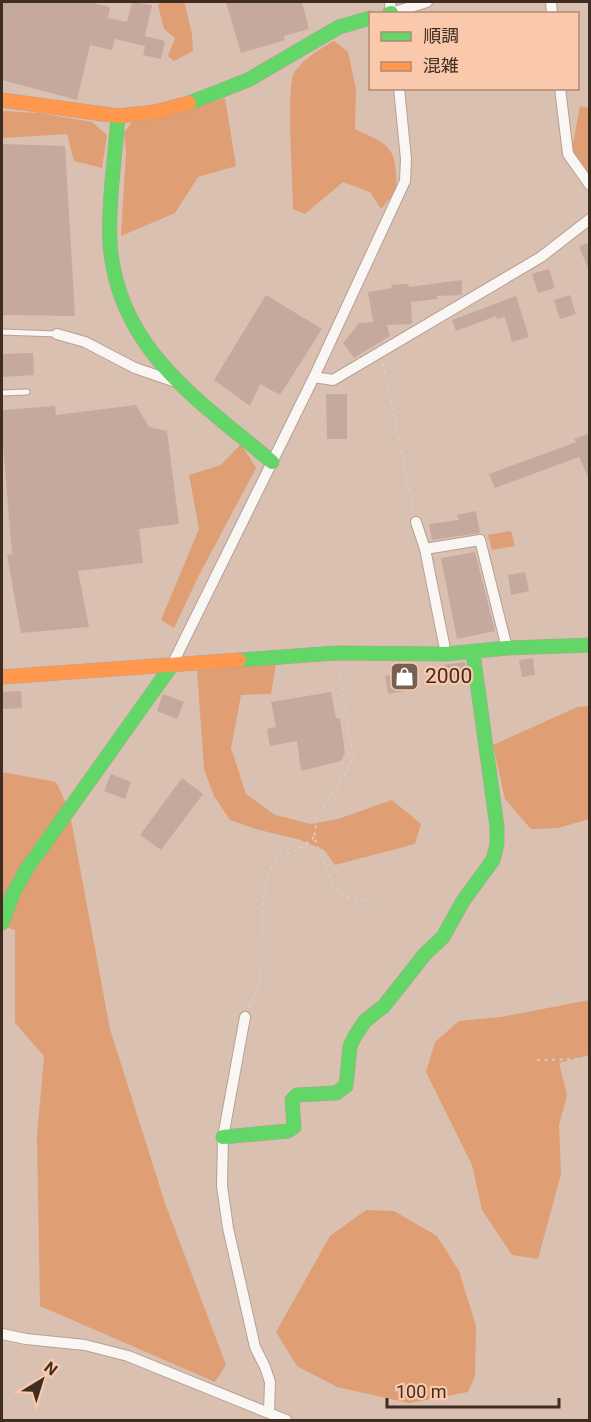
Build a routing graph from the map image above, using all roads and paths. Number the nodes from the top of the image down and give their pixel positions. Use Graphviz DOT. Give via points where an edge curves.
graph roads {
  1 [pos="427,2"];
  2 [pos="393,12"];
  3 [pos="369,18"];
  4 [pos="399,90"];
  5 [pos="560,90"];
  6 [pos="2,100"];
  7 [pos="118,116"];
  8 [pos="590,185"];
  9 [pos="590,219"];
  10 [pos="2,332"];
  11 [pos="57,334"];
  12 [pos="381,351"];
  13 [pos="314,377"];
  14 [pos="179,383"];
  15 [pos="27,392"];
  16 [pos="2,393"];
  17 [pos="272,462"];
  18 [pos="416,522"];
  19 [pos="425,549"];
  20 [pos="590,645"];
  21 [pos="507,648"];
  22 [pos="336,653"];
  23 [pos="473,653"];
  24 [pos="446,654"];
  25 [pos="172,665"];
  26 [pos="2,677"];
  27 [pos="314,837"];
  28 [pos="373,902"];
  29 [pos="2,923"];
  30 [pos="245,1017"];
  31 [pos="590,1059"];
  32 [pos="537,1060"];
  33 [pos="223,1137"];
  34 [pos="2,1334"];
  35 [pos="269,1413"];
  36 [pos="286,1420"];
  1 -- 2 [label="street"];
  3 -- 7 [label="street" via="340,26 235,85 177,107"];
  4 -- 13 [label="street" via="405,181"];
  5 -- 8 [label="street" via="568,154"];
  6 -- 7 [label="street"];
  7 -- 14 [label="street" via="110,231 112,261 121,299 144,343"];
  9 -- 12 [label="street" via="541,257"];
  10 -- 11 [label="lane"];
  11 -- 14 [label="street" via="85,342 135,368"];
  12 -- 13 [label="street" via="333,380"];
  12 -- 18 [label="path"];
  13 -- 17 [label="street"];
  14 -- 17 [label="street"];
  15 -- 16 [label="lane"];
  17 -- 25 [label="street"];
  18 -- 19 [label="street"];
  19 -- 21 [label="street" via="480,540"];
  19 -- 24 [label="street"];
  20 -- 21 [label="street"];
  21 -- 23 [label="street"];
  22 -- 24 [label="street"];
  22 -- 25 [label="street"];
  22 -- 27 [label="path" via="352,757 345,775 317,817"];
  23 -- 24 [label="street"];
  23 -- 33 [label="street" via="497,827 493,860 443,937 355,1036 350,1046 346,1086 336,1093 297,1095 292,1100 294,1126 288,1131"];
  25 -- 26 [label="street"];
  25 -- 29 [label="street" via="26,870"];
  27 -- 28 [label="path" via="333,886 344,896"];
  27 -- 30 [label="path" via="298,850 280,856 269,871 263,898 261,970"];
  30 -- 33 [label="street"];
  31 -- 32 [label="path"];
  33 -- 35 [label="street" via="222,1186 228,1228 255,1347 270,1382"];
  34 -- 35 [label="street" via="86,1345 129,1356"];
  35 -- 36 [label="street"];
}
